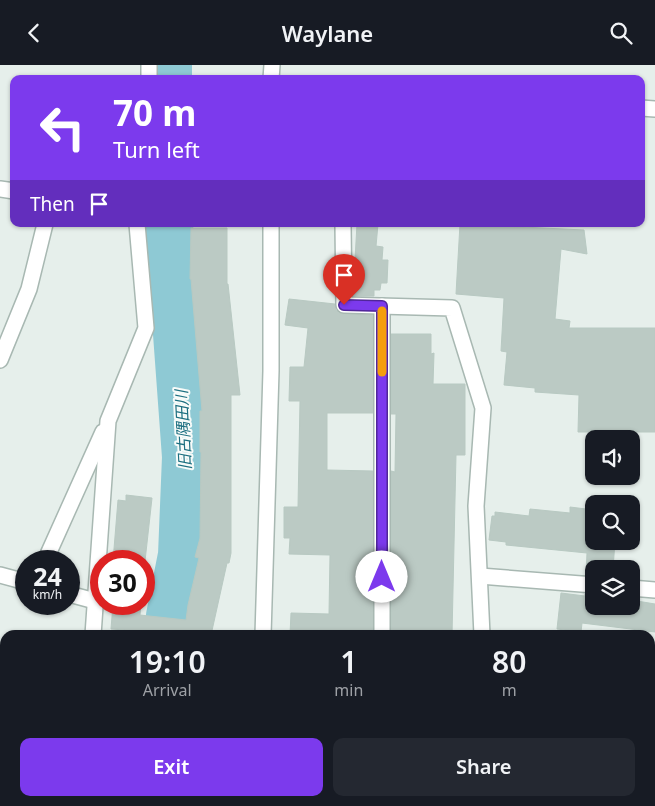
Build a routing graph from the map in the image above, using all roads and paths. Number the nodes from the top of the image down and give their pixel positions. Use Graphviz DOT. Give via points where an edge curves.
graph roads {
  1 [pos="44,227"];
  2 [pos="137,227"];
  3 [pos="271,227"];
  4 [pos="343,227"];
  5 [pos="382,306"];
  6 [pos="0,360"];
  7 [pos="108,421"];
  8 [pos="50,550"];
  9 [pos="99,550"];
  10 [pos="0,575"];
  11 [pos="480,576"];
  12 [pos="15,579"];
  13 [pos="585,584"];
  14 [pos="640,589"];
  15 [pos="655,590"];
  16 [pos="94,615"];
  17 [pos="92,630"];
  18 [pos="263,630"];
  19 [pos="382,630"];
  20 [pos="482,630"];
  1 -- 6 [label="street" via="29,289"];
  2 -- 7 [label="street" via="146,328"];
  3 -- 18 [label="street" via="272,371"];
  4 -- 5 [label="street" via="344,305"];
  5 -- 11 [label="street" via="452,308 483,407 476,506"];
  5 -- 19 [label="street"];
  7 -- 8 [label="street"];
  7 -- 9 [label="street"];
  10 -- 12 [label="street"];
  11 -- 13 [label="street"];
  11 -- 20 [label="street"];
  14 -- 15 [label="street"];
  16 -- 17 [label="street"];
}
